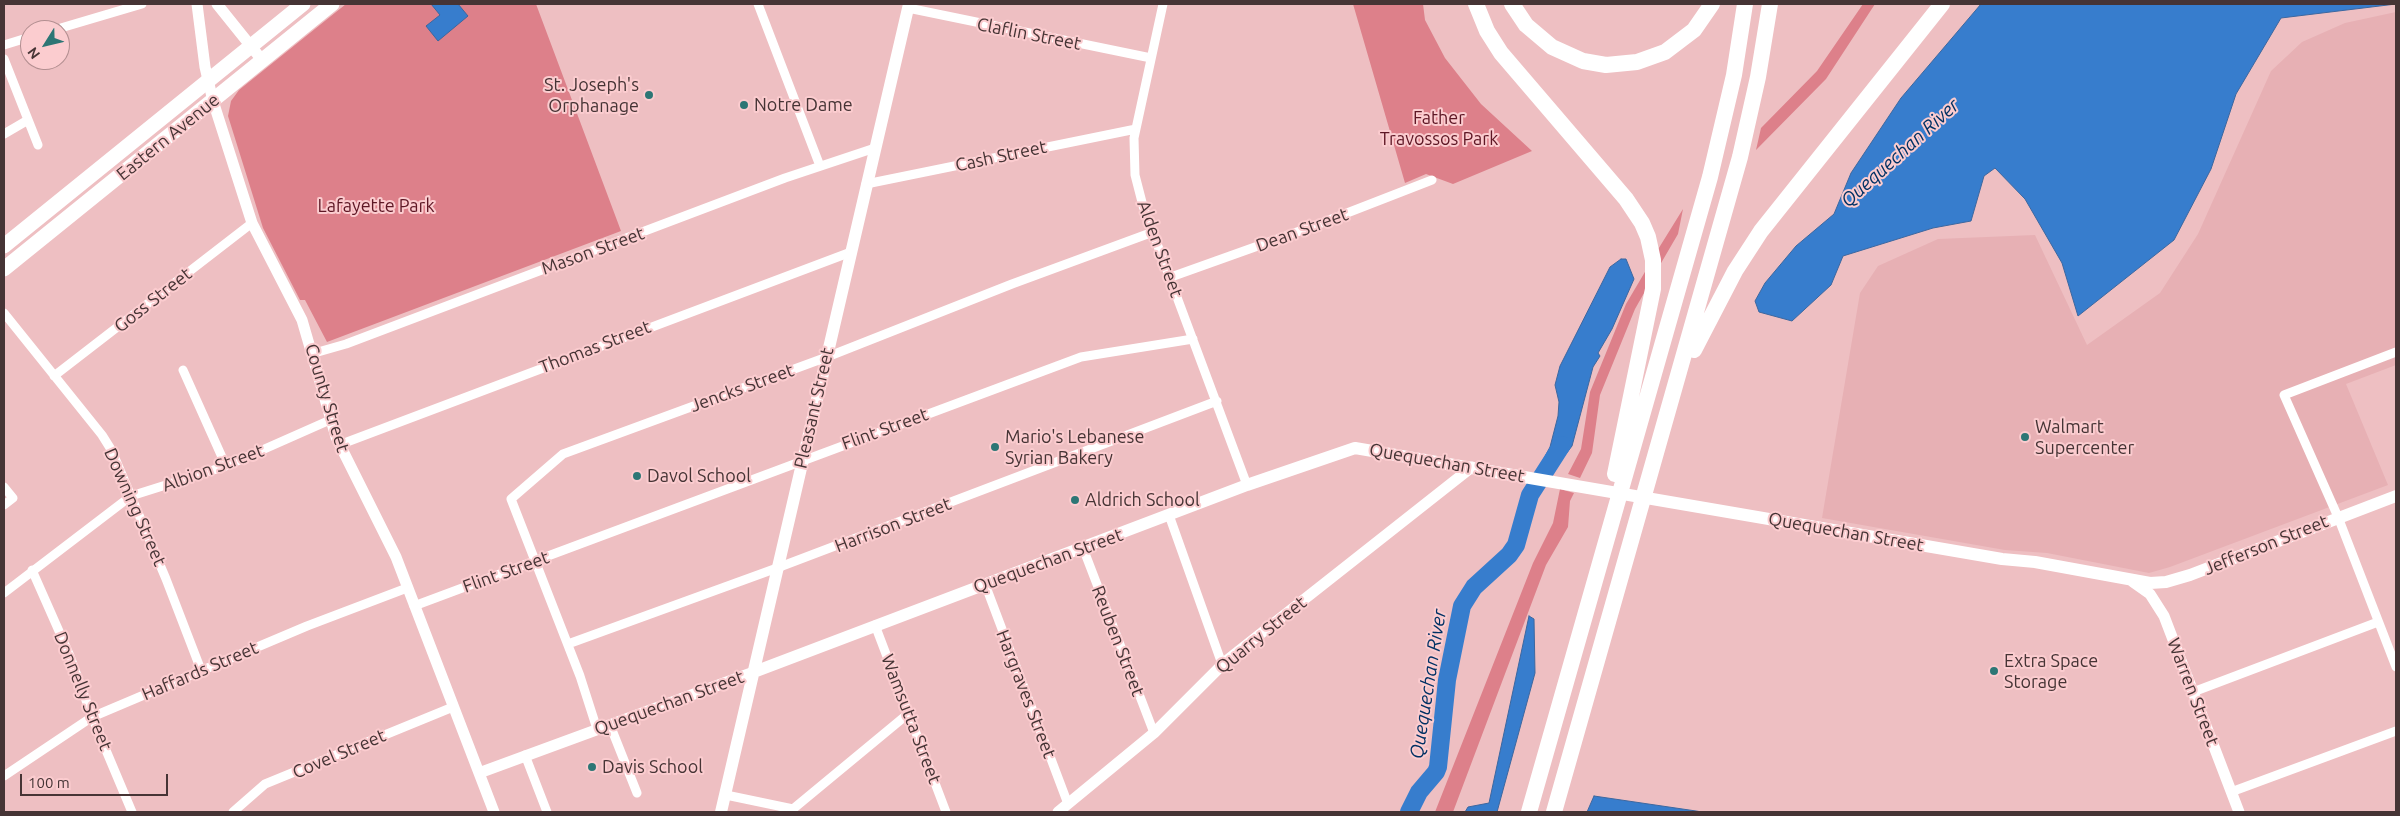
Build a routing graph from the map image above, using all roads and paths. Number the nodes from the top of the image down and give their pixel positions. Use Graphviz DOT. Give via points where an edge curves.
graph roads {
  1 [pos="142,4"];
  2 [pos="197,4"];
  3 [pos="217,4"];
  4 [pos="303,4"];
  5 [pos="332,4"];
  6 [pos="758,4"];
  7 [pos="1163,4"];
  8 [pos="1476,4"];
  9 [pos="1512,4"];
  10 [pos="1712,4"];
  11 [pos="1746,4"];
  12 [pos="1770,4"];
  13 [pos="1942,4"];
  14 [pos="908,6"];
  15 [pos="70,25"];
  16 [pos="20,40"];
  17 [pos="4,45"];
  18 [pos="251,46"];
  19 [pos="1152,58"];
  20 [pos="4,59"];
  21 [pos="262,60"];
  22 [pos="208,81"];
  23 [pos="212,101"];
  24 [pos="28,120"];
  25 [pos="1136,129"];
  26 [pos="4,134"];
  27 [pos="38,145"];
  28 [pos="875,148"];
  29 [pos="820,166"];
  30 [pos="1432,180"];
  31 [pos="866,184"];
  32 [pos="252,223"];
  33 [pos="1153,232"];
  34 [pos="4,246"];
  35 [pos="851,252"];
  36 [pos="4,269"];
  37 [pos="1171,277"];
  38 [pos="4,313"];
  39 [pos="1193,340"];
  40 [pos="2396,352"];
  41 [pos="312,354"];
  42 [pos="826,357"];
  43 [pos="183,370"];
  44 [pos="54,376"];
  45 [pos="1675,388"];
  46 [pos="1218,402"];
  47 [pos="330,420"];
  48 [pos="340,445"];
  49 [pos="802,459"];
  50 [pos="226,466"];
  51 [pos="1472,467"];
  52 [pos="1620,475"];
  53 [pos="1247,485"];
  54 [pos="4,487"];
  55 [pos="131,496"];
  56 [pos="2396,496"];
  57 [pos="4,505"];
  58 [pos="1169,516"];
  59 [pos="2338,517"];
  60 [pos="1083,548"];
  61 [pos="536,560"];
  62 [pos="777,568"];
  63 [pos="32,570"];
  64 [pos="2134,582"];
  65 [pos="985,584"];
  66 [pos="407,588"];
  67 [pos="4,594"];
  68 [pos="414,606"];
  69 [pos="2378,622"];
  70 [pos="875,626"];
  71 [pos="568,644"];
  72 [pos="1222,664"];
  73 [pos="2396,667"];
  74 [pos="201,670"];
  75 [pos="754,672"];
  76 [pos="2193,692"];
  77 [pos="453,707"];
  78 [pos="909,713"];
  79 [pos="92,717"];
  80 [pos="610,725"];
  81 [pos="597,729"];
  82 [pos="2396,730"];
  83 [pos="1154,733"];
  84 [pos="525,755"];
  85 [pos="479,773"];
  86 [pos="4,776"];
  87 [pos="2231,792"];
  88 [pos="637,793"];
  89 [pos="726,795"];
  90 [pos="1068,804"];
  91 [pos="132,812"];
  92 [pos="233,812"];
  93 [pos="494,812"];
  94 [pos="547,812"];
  95 [pos="721,812"];
  96 [pos="946,812"];
  97 [pos="1058,812"];
  98 [pos="1530,812"];
  99 [pos="1554,812"];
  100 [pos="2239,812"];
  1 -- 15 [label="street"];
  2 -- 22 [label="street, County Street"];
  3 -- 18 [label="street"];
  4 -- 18 [label="main road, Eastern Avenue"];
  5 -- 21 [label="main road, Eastern Avenue"];
  6 -- 29 [label="street"];
  7 -- 19 [label="street, Alden Street"];
  8 -- 52 [label="highway" via="1501,53 1634,210 1652,250 1654,277"];
  9 -- 10 [label="highway" via="1526,25 1552,48 1583,61 1606,65 1637,62 1665,52 1694,30"];
  11 -- 52 [label="highway" via="1732,84 1710,177"];
  12 -- 45 [label="highway" via="1743,144"];
  13 -- 45 [label="highway" via="1761,232 1735,271"];
  14 -- 19 [label="street, Claflin Street"];
  14 -- 28 [label="main road, Pleasant Street"];
  16 -- 17 [label="street"];
  18 -- 21 [label="street"];
  18 -- 22 [label="main road, Eastern Avenue"];
  19 -- 25 [label="street, Alden Street"];
  20 -- 24 [label="street"];
  21 -- 23 [label="main road, Eastern Avenue"];
  22 -- 23 [label="street, County Street"];
  22 -- 34 [label="main road, Eastern Avenue"];
  23 -- 32 [label="street, County Street"];
  23 -- 36 [label="main road, Eastern Avenue"];
  24 -- 26 [label="street"];
  24 -- 27 [label="street"];
  25 -- 31 [label="street, Cash Street"];
  25 -- 33 [label="street, Alden Street" via="1135,175"];
  28 -- 29 [label="street, Mason Street"];
  28 -- 31 [label="main road, Pleasant Street"];
  29 -- 41 [label="street, Mason Street"];
  30 -- 37 [label="street, Dean Street"];
  31 -- 35 [label="main road, Pleasant Street"];
  32 -- 41 [label="street, County Street" via="298,311"];
  32 -- 44 [label="street, Goss Street"];
  33 -- 37 [label="street, Alden Street"];
  33 -- 42 [label="street, Jencks Street"];
  35 -- 42 [label="main road, Pleasant Street"];
  35 -- 48 [label="street, Thomas Street"];
  37 -- 39 [label="street, Alden Street"];
  38 -- 44 [label="street, Downing Street"];
  39 -- 46 [label="street, Alden Street"];
  39 -- 49 [label="street, Flint Street" via="1081,356"];
  40 -- 59 [label="street" via="2284,395"];
  41 -- 47 [label="street, County Street"];
  42 -- 49 [label="main road, Pleasant Street"];
  42 -- 61 [label="street, Jencks Street" via="564,454 511,499"];
  43 -- 50 [label="street"];
  44 -- 55 [label="street, Downing Street" via="102,435"];
  45 -- 99 [label="highway"];
  46 -- 53 [label="street, Alden Street"];
  46 -- 62 [label="street, Harrison Street"];
  47 -- 48 [label="street, County Street"];
  47 -- 50 [label="street, Albion Street"];
  48 -- 66 [label="street, County Street" via="383,529"];
  49 -- 61 [label="street, Flint Street"];
  49 -- 62 [label="main road, Pleasant Street"];
  50 -- 55 [label="street, Albion Street"];
  51 -- 53 [label="main road, Quequechan Street" via="1358,448"];
  51 -- 64 [label="main road, Quequechan Street" via="2002,559 2035,562"];
  51 -- 72 [label="street, Quarry Street"];
  52 -- 98 [label="highway" via="1589,603"];
  53 -- 58 [label="main road, Quequechan Street"];
  54 -- 57 [label="street" via="13,498"];
  55 -- 63 [label="street, Albion Street"];
  55 -- 74 [label="street, Downing Street"];
  56 -- 59 [label="main road, Jefferson Street"];
  58 -- 60 [label="main road, Quequechan Street"];
  58 -- 72 [label="street"];
  59 -- 64 [label="main road, Jefferson Street" via="2182,578 2159,583"];
  59 -- 69 [label="street"];
  60 -- 65 [label="main road, Quequechan Street"];
  60 -- 83 [label="street, Reuben Street"];
  61 -- 68 [label="street, Flint Street"];
  61 -- 71 [label="street"];
  62 -- 71 [label="street, Harrison Street"];
  62 -- 75 [label="main road, Pleasant Street"];
  63 -- 67 [label="street, Albion Street"];
  63 -- 79 [label="street, Donnelly Street" via="70,656"];
  64 -- 76 [label="street, Warren Street" via="2145,589 2161,611"];
  65 -- 70 [label="main road, Quequechan Street"];
  65 -- 90 [label="street, Hargraves Street"];
  66 -- 68 [label="street, County Street"];
  66 -- 74 [label="street, Haffards Street"];
  68 -- 77 [label="street, County Street"];
  69 -- 73 [label="street"];
  69 -- 76 [label="street"];
  70 -- 75 [label="main road, Quequechan Street"];
  70 -- 78 [label="street, Wamsutta Street"];
  71 -- 81 [label="street"];
  72 -- 83 [label="street, Quarry Street"];
  74 -- 79 [label="street, Haffards Street"];
  75 -- 80 [label="street, Quequechan Street"];
  75 -- 89 [label="main road, Pleasant Street"];
  76 -- 87 [label="street, Warren Street"];
  77 -- 85 [label="street, County Street"];
  77 -- 92 [label="street, Covel Street" via="265,784"];
  78 -- 89 [label="street" via="792,809"];
  78 -- 96 [label="street, Wamsutta Street"];
  79 -- 86 [label="street, Haffards Street"];
  79 -- 91 [label="street, Donnelly Street"];
  80 -- 81 [label="street, Quequechan Street"];
  80 -- 88 [label="street"];
  81 -- 84 [label="street, Quequechan Street"];
  82 -- 87 [label="street"];
  83 -- 90 [label="street, Quarry Street"];
  84 -- 85 [label="street, Quequechan Street"];
  84 -- 94 [label="street"];
  85 -- 93 [label="street, County Street"];
  87 -- 100 [label="street, Warren Street"];
  89 -- 95 [label="main road, Pleasant Street"];
  90 -- 97 [label="street, Quarry Street"];
}
